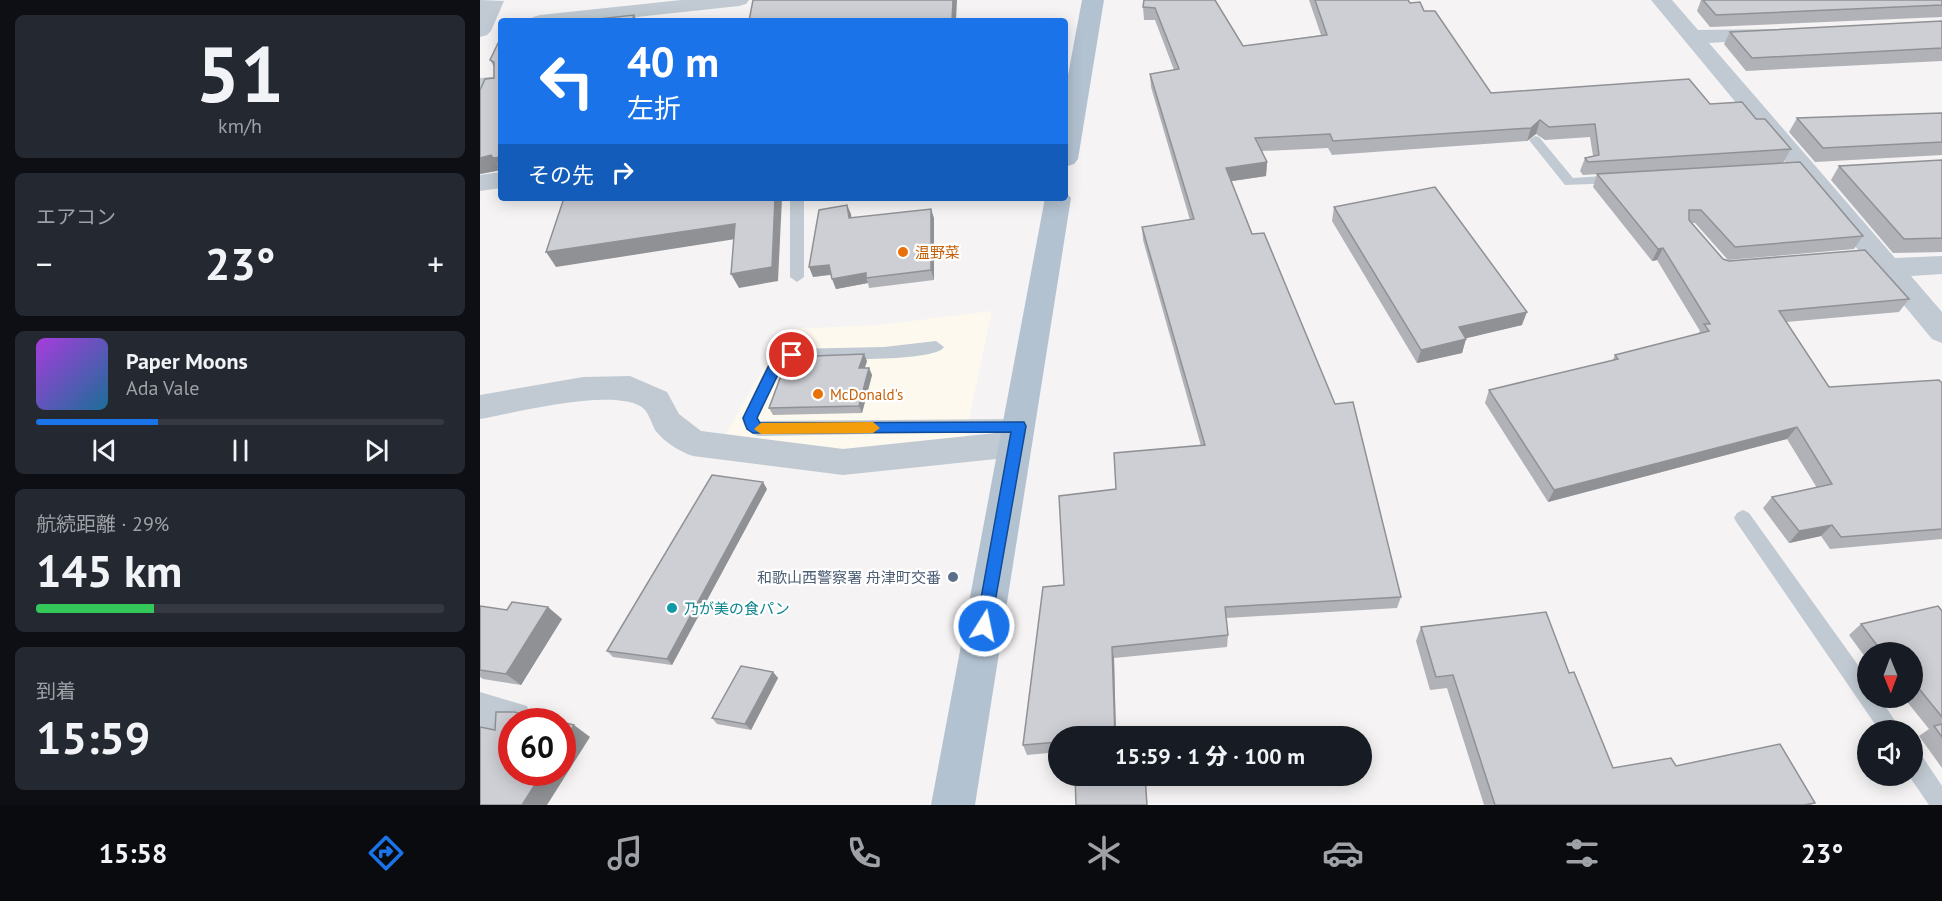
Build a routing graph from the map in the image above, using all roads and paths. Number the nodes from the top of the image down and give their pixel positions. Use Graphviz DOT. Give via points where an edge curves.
graph roads {
  1 [pos="487,0"];
  2 [pos="739,0"];
  3 [pos="1093,0"];
  4 [pos="1661,0"];
  5 [pos="568,18"];
  6 [pos="488,28"];
  7 [pos="1787,32"];
  8 [pos="1692,37"];
  9 [pos="498,83"];
  10 [pos="480,85"];
  11 [pos="1068,138"];
  12 [pos="1535,140"];
  13 [pos="1796,170"];
  14 [pos="1841,170"];
  15 [pos="1628,179"];
  16 [pos="498,180"];
  17 [pos="480,183"];
  18 [pos="796,201"];
  19 [pos="1057,201"];
  20 [pos="1872,259"];
  21 [pos="1942,265"];
  22 [pos="797,277"];
  23 [pos="1942,332"];
  24 [pos="936,347"];
  25 [pos="480,407"];
  26 [pos="1017,435"];
  27 [pos="1743,518"];
  28 [pos="1857,681"];
  29 [pos="1923,777"];
  30 [pos="953,805"];
  31 [pos="1942,805"];
  1 -- 6 [label="street" via="494,1"];
  2 -- 5 [label="street"];
  3 -- 11 [label="main road"];
  4 -- 8 [label="street"];
  7 -- 8 [label="street"];
  8 -- 13 [label="street"];
  9 -- 10 [label="street"];
  12 -- 15 [label="lane" via="1569,182"];
  13 -- 14 [label="street"];
  13 -- 20 [label="street"];
  16 -- 17 [label="street"];
  18 -- 22 [label="lane"];
  19 -- 26 [label="main road"];
  20 -- 21 [label="street"];
  20 -- 23 [label="street"];
  24 -- 26 [label="lane" via="779,358 750,418 752,425 758,429"];
  25 -- 26 [label="street" via="583,389 630,388 656,400 668,423 693,443 843,462"];
  26 -- 30 [label="main road"];
  27 -- 28 [label="lane"];
  29 -- 31 [label="lane"];
}
